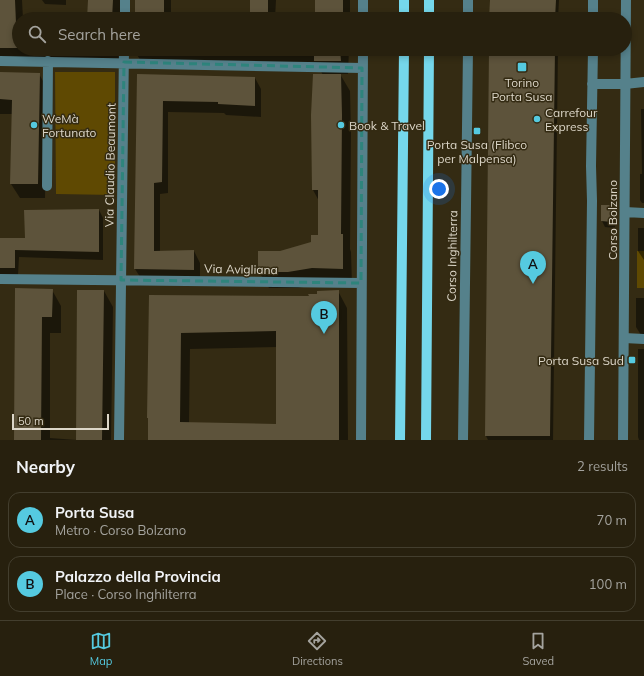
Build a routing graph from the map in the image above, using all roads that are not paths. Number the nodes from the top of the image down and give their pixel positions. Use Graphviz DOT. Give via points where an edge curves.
graph roads {
  1 [pos="125,0"];
  2 [pos="363,0"];
  3 [pos="404,0"];
  4 [pos="430,0"];
  5 [pos="468,0"];
  6 [pos="593,0"];
  7 [pos="626,0"];
  8 [pos="125,12"];
  9 [pos="363,12"];
  10 [pos="404,12"];
  11 [pos="429,12"];
  12 [pos="468,12"];
  13 [pos="593,12"];
  14 [pos="626,12"];
  15 [pos="124,56"];
  16 [pos="362,56"];
  17 [pos="404,56"];
  18 [pos="429,56"];
  19 [pos="468,56"];
  20 [pos="593,56"];
  21 [pos="626,56"];
  22 [pos="0,61"];
  23 [pos="48,61"];
  24 [pos="124,62"];
  25 [pos="362,68"];
  26 [pos="644,82"];
  27 [pos="592,84"];
  28 [pos="625,84"];
  29 [pos="47,186"];
  30 [pos="626,212"];
  31 [pos="644,213"];
  32 [pos="0,279"];
  33 [pos="121,280"];
  34 [pos="361,283"];
  35 [pos="624,338"];
  36 [pos="644,338"];
  37 [pos="119,440"];
  38 [pos="361,440"];
  39 [pos="400,440"];
  40 [pos="426,440"];
  41 [pos="463,440"];
  42 [pos="589,440"];
  43 [pos="623,440"];
  1 -- 8 [label="street"];
  2 -- 9 [label="street"];
  3 -- 10 [label="main road"];
  4 -- 11 [label="main road"];
  5 -- 12 [label="street"];
  6 -- 13 [label="street"];
  7 -- 14 [label="street, Corso Bolzano"];
  15 -- 24 [label="street, Via Claudio Beaumont"];
  16 -- 25 [label="street"];
  17 -- 39 [label="main road"];
  18 -- 40 [label="main road, Corso Inghilterra"];
  19 -- 41 [label="street, Corso Inghilterra"];
  20 -- 27 [label="street, Corso Bolzano"];
  21 -- 28 [label="street, Corso Bolzano"];
  22 -- 23 [label="street"];
  23 -- 24 [label="street"];
  23 -- 29 [label="street"];
  24 -- 25 [label="street"];
  24 -- 33 [label="street, Via Claudio Beaumont"];
  25 -- 34 [label="street"];
  26 -- 28 [label="street"];
  27 -- 28 [label="street"];
  27 -- 42 [label="street, Corso Bolzano"];
  28 -- 30 [label="street, Corso Bolzano"];
  30 -- 31 [label="street"];
  30 -- 35 [label="street, Corso Bolzano"];
  32 -- 33 [label="street, Via Avigliana"];
  33 -- 34 [label="street, Via Avigliana"];
  33 -- 37 [label="street"];
  34 -- 38 [label="street"];
  35 -- 36 [label="street"];
  35 -- 43 [label="street, Corso Bolzano"];
}
